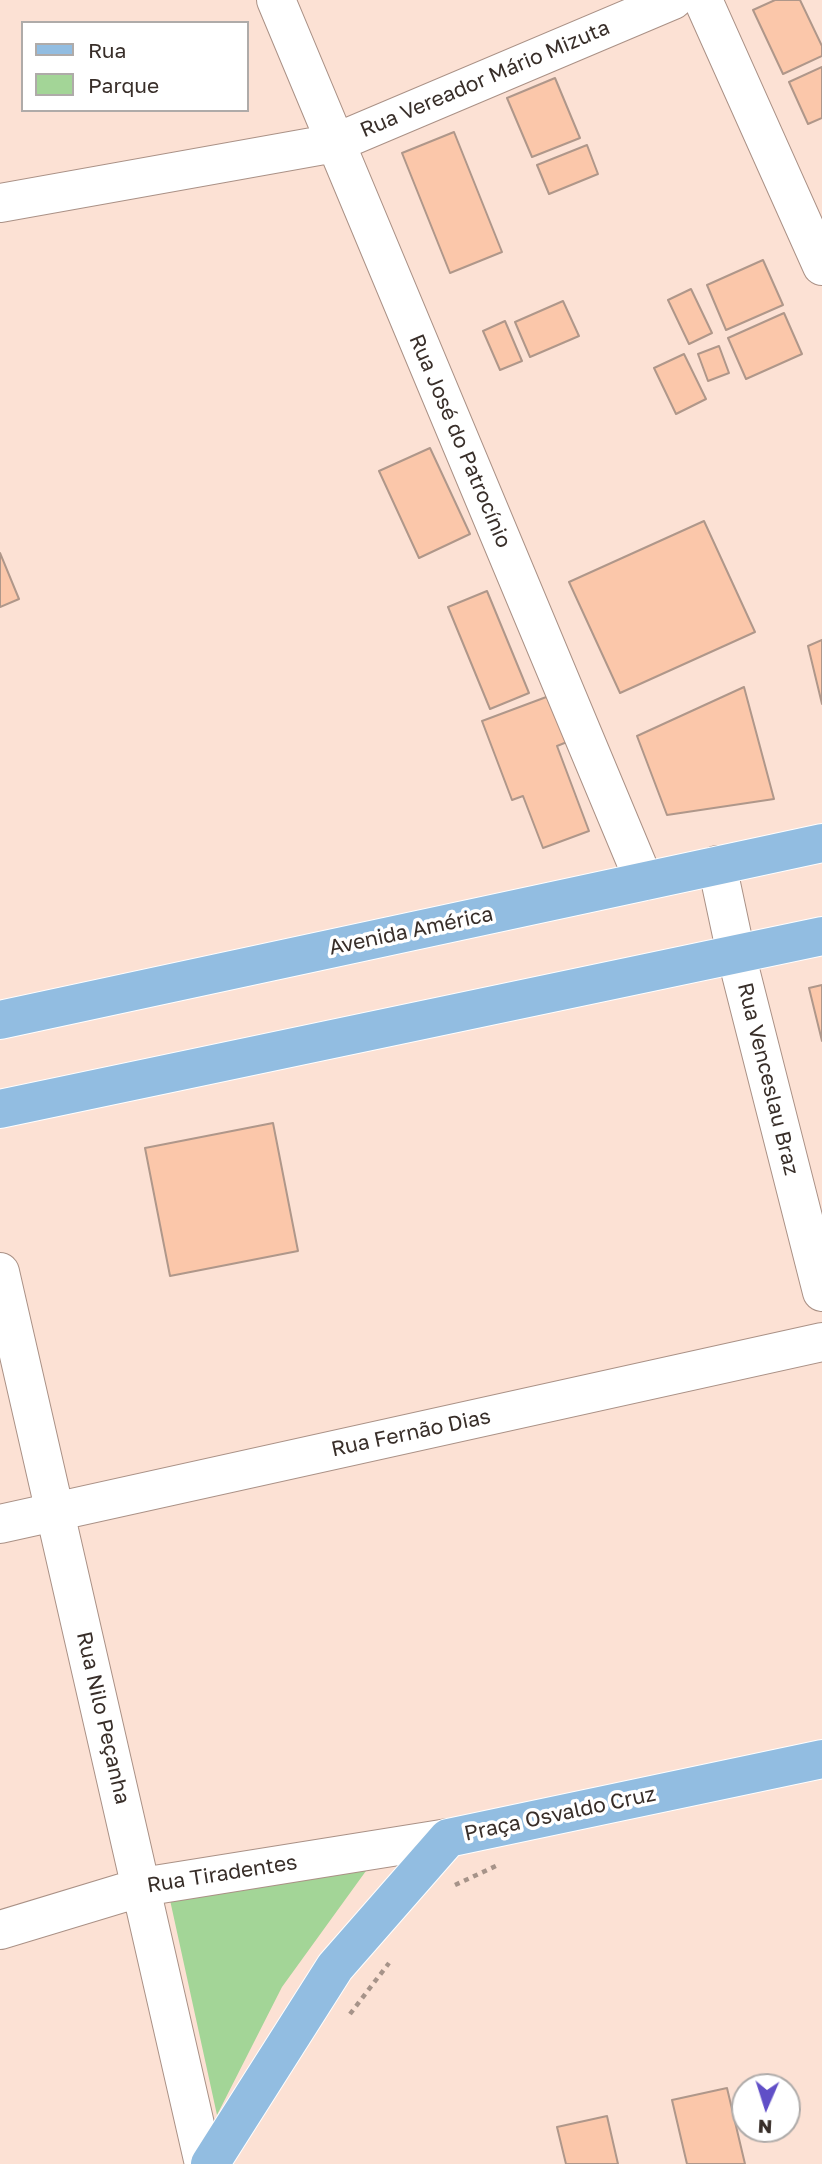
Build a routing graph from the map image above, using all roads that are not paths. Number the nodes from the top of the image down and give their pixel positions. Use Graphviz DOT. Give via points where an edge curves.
graph roads {
  1 [pos="276,0"];
  2 [pos="673,0"];
  3 [pos="703,0"];
  4 [pos="335,143"];
  5 [pos="0,203"];
  6 [pos="822,266"];
  7 [pos="822,843"];
  8 [pos="717,865"];
  9 [pos="645,881"];
  10 [pos="822,936"];
  11 [pos="736,954"];
  12 [pos="0,1020"];
  13 [pos="0,1109"];
  14 [pos="0,1272"];
  15 [pos="822,1292"];
  16 [pos="822,1342"];
  17 [pos="55,1511"];
  18 [pos="0,1524"];
  19 [pos="822,1759"];
  20 [pos="448,1838"];
  21 [pos="142,1887"];
  22 [pos="0,1930"];
  23 [pos="204,2164"];
  24 [pos="210,2164"];
  1 -- 4 [label="street, Rua José do Patrocínio"];
  2 -- 4 [label="street, Rua Vereador Mário Mizuta"];
  3 -- 6 [label="street"];
  4 -- 5 [label="street, Rua Vereador Mário Mizuta"];
  4 -- 9 [label="street, Rua José do Patrocínio"];
  7 -- 8 [label="main road, Avenida América"];
  8 -- 9 [label="main road, Avenida América"];
  8 -- 11 [label="street, Rua Venceslau Braz"];
  9 -- 12 [label="main road, Avenida América"];
  10 -- 11 [label="main road"];
  11 -- 13 [label="main road"];
  11 -- 15 [label="street, Rua Venceslau Braz"];
  14 -- 17 [label="street, Rua Nilo Peçanha"];
  16 -- 17 [label="street, Rua Fernão Dias"];
  17 -- 18 [label="street, Rua Fernão Dias"];
  17 -- 21 [label="street, Rua Nilo Peçanha"];
  19 -- 20 [label="main road, Praça Osvaldo Cruz"];
  20 -- 21 [label="street, Rua Tiradentes"];
  20 -- 24 [label="main road, Praça Osvaldo Cruz" via="335,1968"];
  21 -- 22 [label="street, Rua Tiradentes"];
  21 -- 23 [label="street, Rua Nilo Peçanha"];
}
